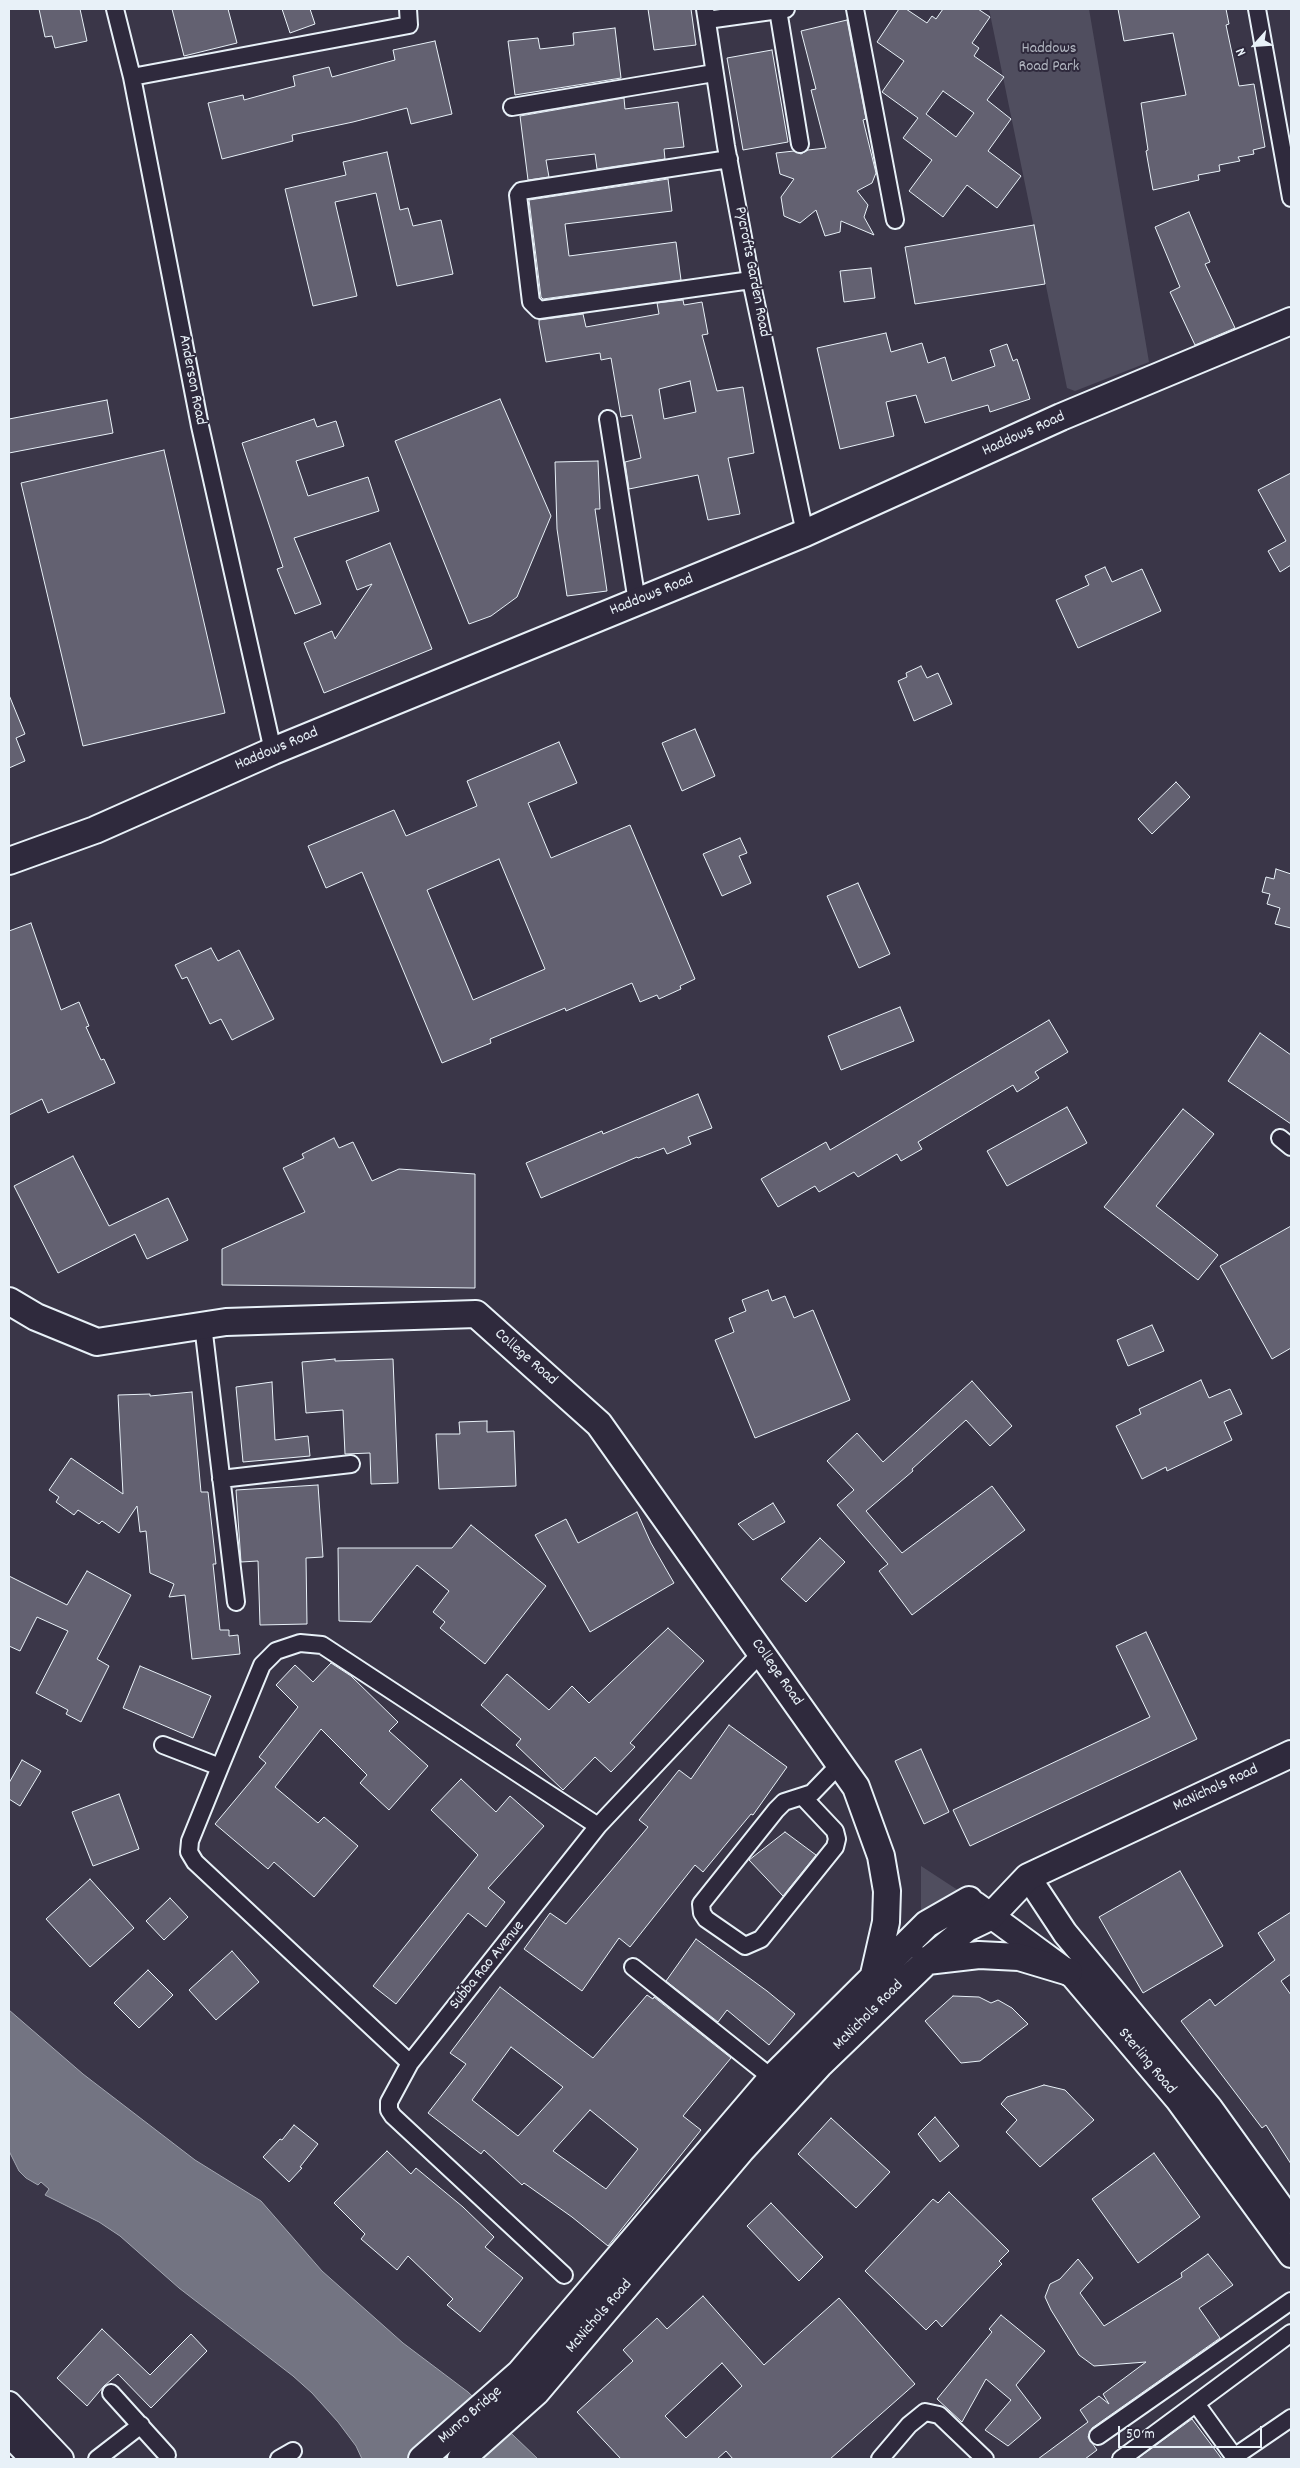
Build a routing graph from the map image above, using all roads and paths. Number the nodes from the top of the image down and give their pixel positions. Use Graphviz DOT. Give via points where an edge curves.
graph roads {
  1 [pos="115,9"];
  2 [pos="408,9"];
  3 [pos="782,9"];
  4 [pos="855,9"];
  5 [pos="1257,9"];
  6 [pos="706,14"];
  7 [pos="714,73"];
  8 [pos="132,78"];
  9 [pos="512,107"];
  10 [pos="800,144"];
  11 [pos="729,158"];
  12 [pos="1291,198"];
  13 [pos="895,220"];
  14 [pos="751,280"];
  15 [pos="1291,321"];
  16 [pos="608,419"];
  17 [pos="805,533"];
  18 [pos="637,602"];
  19 [pos="273,751"];
  20 [pos="9,861"];
  21 [pos="9,1301"];
  22 [pos="203,1325"];
  23 [pos="351,1464"];
  24 [pos="221,1479"];
  25 [pos="236,1602"];
  26 [pos="762,1652"];
  27 [pos="163,1745"];
  28 [pos="1291,1754"];
  29 [pos="840,1764"];
  30 [pos="220,1767"];
  31 [pos="803,1797"];
  32 [pos="598,1826"];
  33 [pos="1028,1877"];
  34 [pos="969,1900"];
  35 [pos="990,1917"];
  36 [pos="886,1922"];
  37 [pos="908,1944"];
  38 [pos="927,1961"];
  39 [pos="633,1967"];
  40 [pos="1069,1972"];
  41 [pos="873,1979"];
  42 [pos="410,2063"];
  43 [pos="772,2078"];
  44 [pos="1291,2221"];
  45 [pos="1291,2255"];
  46 [pos="564,2275"];
  47 [pos="1291,2301"];
  48 [pos="1291,2333"];
  49 [pos="528,2382"];
  50 [pos="111,2393"];
  51 [pos="9,2404"];
  52 [pos="1197,2405"];
  53 [pos="1291,2418"];
  54 [pos="141,2425"];
  55 [pos="9,2434"];
  56 [pos="1098,2436"];
  57 [pos="168,2455"];
  58 [pos="1235,2458"];
  59 [pos="33,2459"];
  60 [pos="61,2459"];
  61 [pos="98,2459"];
  62 [pos="422,2459"];
  63 [pos="461,2459"];
  64 [pos="880,2459"];
  65 [pos="985,2459"];
  66 [pos="1122,2459"];
  1 -- 8 [label="street, Anderson Road"];
  2 -- 8 [label="street" via="409,25"];
  3 -- 6 [label="street"];
  3 -- 10 [label="street"];
  4 -- 13 [label="street"];
  5 -- 12 [label="street"];
  6 -- 7 [label="street, Pycrofts Garden Road"];
  7 -- 9 [label="street"];
  7 -- 11 [label="street, Pycrofts Garden Road"];
  8 -- 19 [label="street, Anderson Road" via="200,426"];
  11 -- 14 [label="street, Pycrofts Garden Road"];
  11 -- 14 [label="street" via="521,191 518,195 531,302 538,310"];
  14 -- 17 [label="street, Pycrofts Garden Road"];
  15 -- 17 [label="main road, Haddows Road" via="1061,417"];
  16 -- 18 [label="street"];
  17 -- 18 [label="main road, Haddows Road"];
  18 -- 19 [label="main road, Haddows Road"];
  19 -- 20 [label="main road, Haddows Road" via="95,830"];
  21 -- 22 [label="main road, College Road" via="36,1317 97,1342"];
  22 -- 24 [label="street"];
  22 -- 26 [label="main road, College Road" via="476,1314 600,1424"];
  23 -- 24 [label="street"];
  24 -- 25 [label="street"];
  26 -- 29 [label="main road, College Road"];
  26 -- 32 [label="street, Subba Rao Avenue"];
  27 -- 30 [label="street"];
  28 -- 33 [label="main road, McNichols Road"];
  29 -- 31 [label="street" via="812,1793"];
  29 -- 36 [label="main road, College Road" via="856,1787 881,1856 888,1892"];
  30 -- 32 [label="street" via="262,1665 276,1651 300,1643 322,1644"];
  30 -- 42 [label="street" via="190,1841 189,1852 195,1862"];
  31 -- 31 [label="street" via="784,1802 776,1810 701,1904 706,1919 744,1946 761,1939 835,1848 835,1831"];
  32 -- 42 [label="street, Subba Rao Avenue"];
  33 -- 35 [label="main road, McNichols Road"];
  33 -- 44 [label="main road, Sterling Road" via="1065,1933 1210,2108"];
  34 -- 35 [label="main road, Sterling Road"];
  34 -- 37 [label="main road, McNichols Road" via="927,1924"];
  35 -- 38 [label="main road, McNichols Road" via="967,1928"];
  35 -- 40 [label="main road, Sterling Road"];
  36 -- 37 [label="main road"];
  36 -- 41 [label="main road"];
  37 -- 38 [label="main road"];
  37 -- 41 [label="main road, McNichols Road"];
  38 -- 40 [label="main road" via="979,1955 1019,1957"];
  38 -- 49 [label="main road, McNichols Road" via="820,2065"];
  39 -- 43 [label="street"];
  40 -- 45 [label="main road, Sterling Road" via="1178,2100"];
  41 -- 43 [label="main road, McNichols Road"];
  42 -- 46 [label="street, Subba Rao Avenue" via="389,2102 393,2116"];
  43 -- 49 [label="main road, McNichols Road"];
  47 -- 56 [label="street"];
  48 -- 52 [label="street"];
  49 -- 62 [label="main road, Munro Bridge"];
  49 -- 63 [label="main road, Munro Bridge"];
  50 -- 54 [label="street"];
  51 -- 60 [label="main road"];
  52 -- 58 [label="street"];
  52 -- 66 [label="street"];
  53 -- 58 [label="street"];
  54 -- 57 [label="street"];
  54 -- 61 [label="street"];
  55 -- 59 [label="main road"];
  64 -- 65 [label="street" via="909,2424 925,2412 939,2414"];
}
